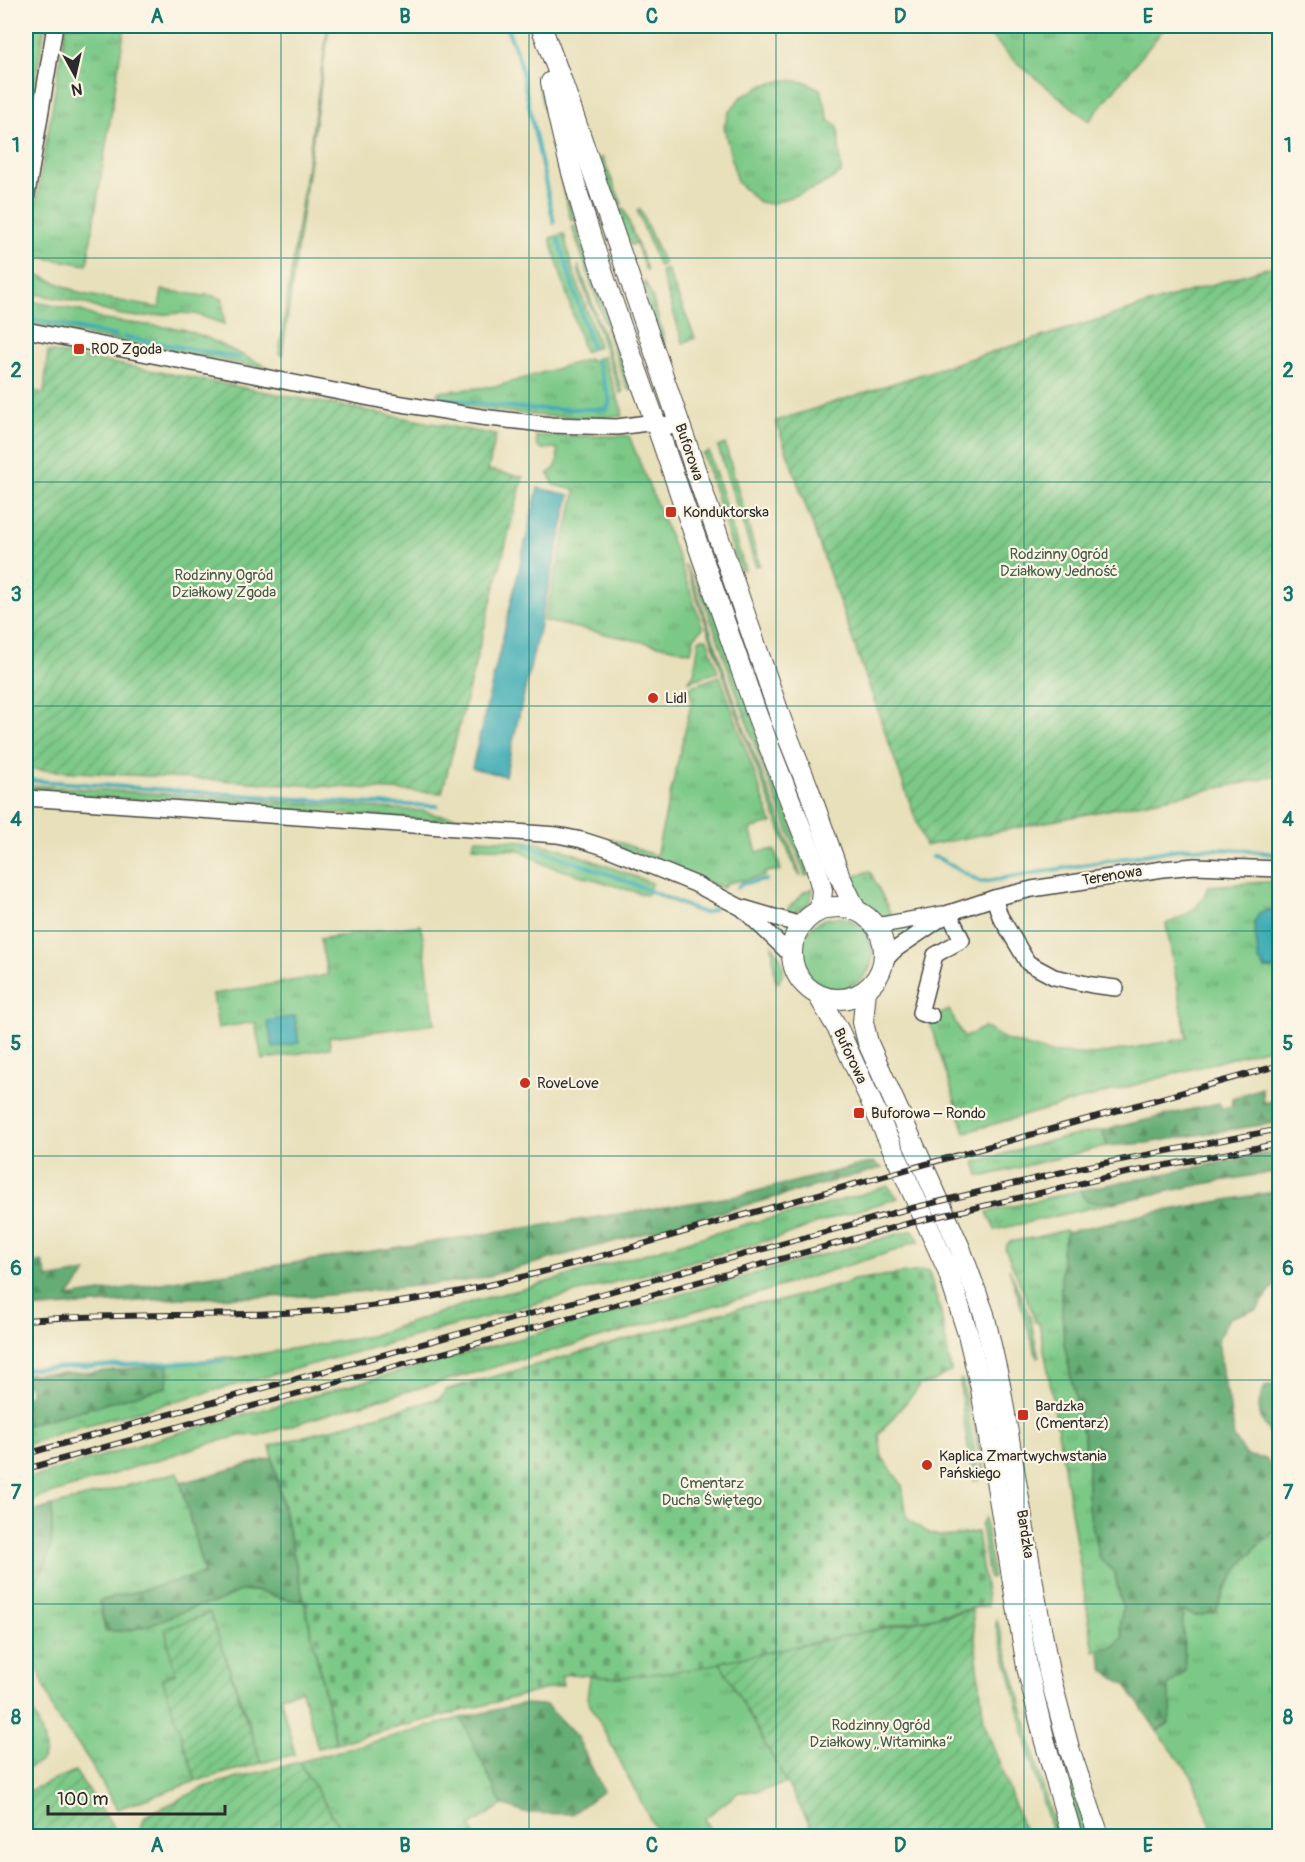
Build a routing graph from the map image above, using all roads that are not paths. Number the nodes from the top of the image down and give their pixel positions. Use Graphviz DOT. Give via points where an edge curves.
graph roads {
  1 [pos="55,26"];
  2 [pos="541,26"];
  3 [pos="31,134"];
  4 [pos="26,200"];
  5 [pos="26,330"];
  6 [pos="672,400"];
  7 [pos="655,422"];
  8 [pos="682,429"];
  9 [pos="26,798"];
  10 [pos="1280,869"];
  11 [pos="994,898"];
  12 [pos="740,907"];
  13 [pos="820,910"];
  14 [pos="856,910"];
  15 [pos="949,913"];
  16 [pos="801,924"];
  17 [pos="876,926"];
  18 [pos="792,956"];
  19 [pos="884,961"];
  20 [pos="1116,988"];
  21 [pos="866,990"];
  22 [pos="818,995"];
  23 [pos="931,1016"];
  24 [pos="923,1165"];
  25 [pos="910,1185"];
  26 [pos="1072,1836"];
  27 [pos="1099,1836"];
  1 -- 3 [label="street"];
  2 -- 6 [label="main road, Buforowa"];
  2 -- 7 [label="main road, Buforowa" via="560,128 585,222"];
  3 -- 4 [label="street"];
  5 -- 7 [label="street" via="481,417 551,425 621,426"];
  6 -- 7 [label="street"];
  6 -- 8 [label="main road, Buforowa"];
  7 -- 8 [label="street"];
  7 -- 13 [label="main road, Buforowa" via="758,716 816,867 822,890"];
  8 -- 14 [label="main road, Buforowa" via="782,722"];
  9 -- 12 [label="street" via="557,835 582,840 660,869"];
  10 -- 11 [label="street, Terenowa" via="1163,869"];
  11 -- 15 [label="street, Terenowa"];
  11 -- 20 [label="street" via="1000,916 1028,963 1048,975"];
  12 -- 16 [label="street"];
  12 -- 18 [label="street"];
  13 -- 14 [label="main road"];
  13 -- 16 [label="main road"];
  14 -- 17 [label="main road"];
  15 -- 17 [label="street, Terenowa"];
  15 -- 19 [label="street, Terenowa"];
  15 -- 23 [label="street" via="962,940 935,955 920,1013"];
  16 -- 18 [label="main road" via="792,943"];
  17 -- 19 [label="main road"];
  18 -- 22 [label="main road" via="801,981"];
  19 -- 21 [label="main road"];
  21 -- 22 [label="main road" via="837,999"];
  21 -- 24 [label="main road, Buforowa" via="863,1020 868,1043"];
  22 -- 25 [label="main road, Buforowa" via="839,1030"];
  24 -- 27 [label="main road, Bardzka" via="984,1314 1005,1409 1049,1672 1069,1748"];
  25 -- 26 [label="main road, Bardzka" via="954,1285 973,1352 1027,1667"];
}
